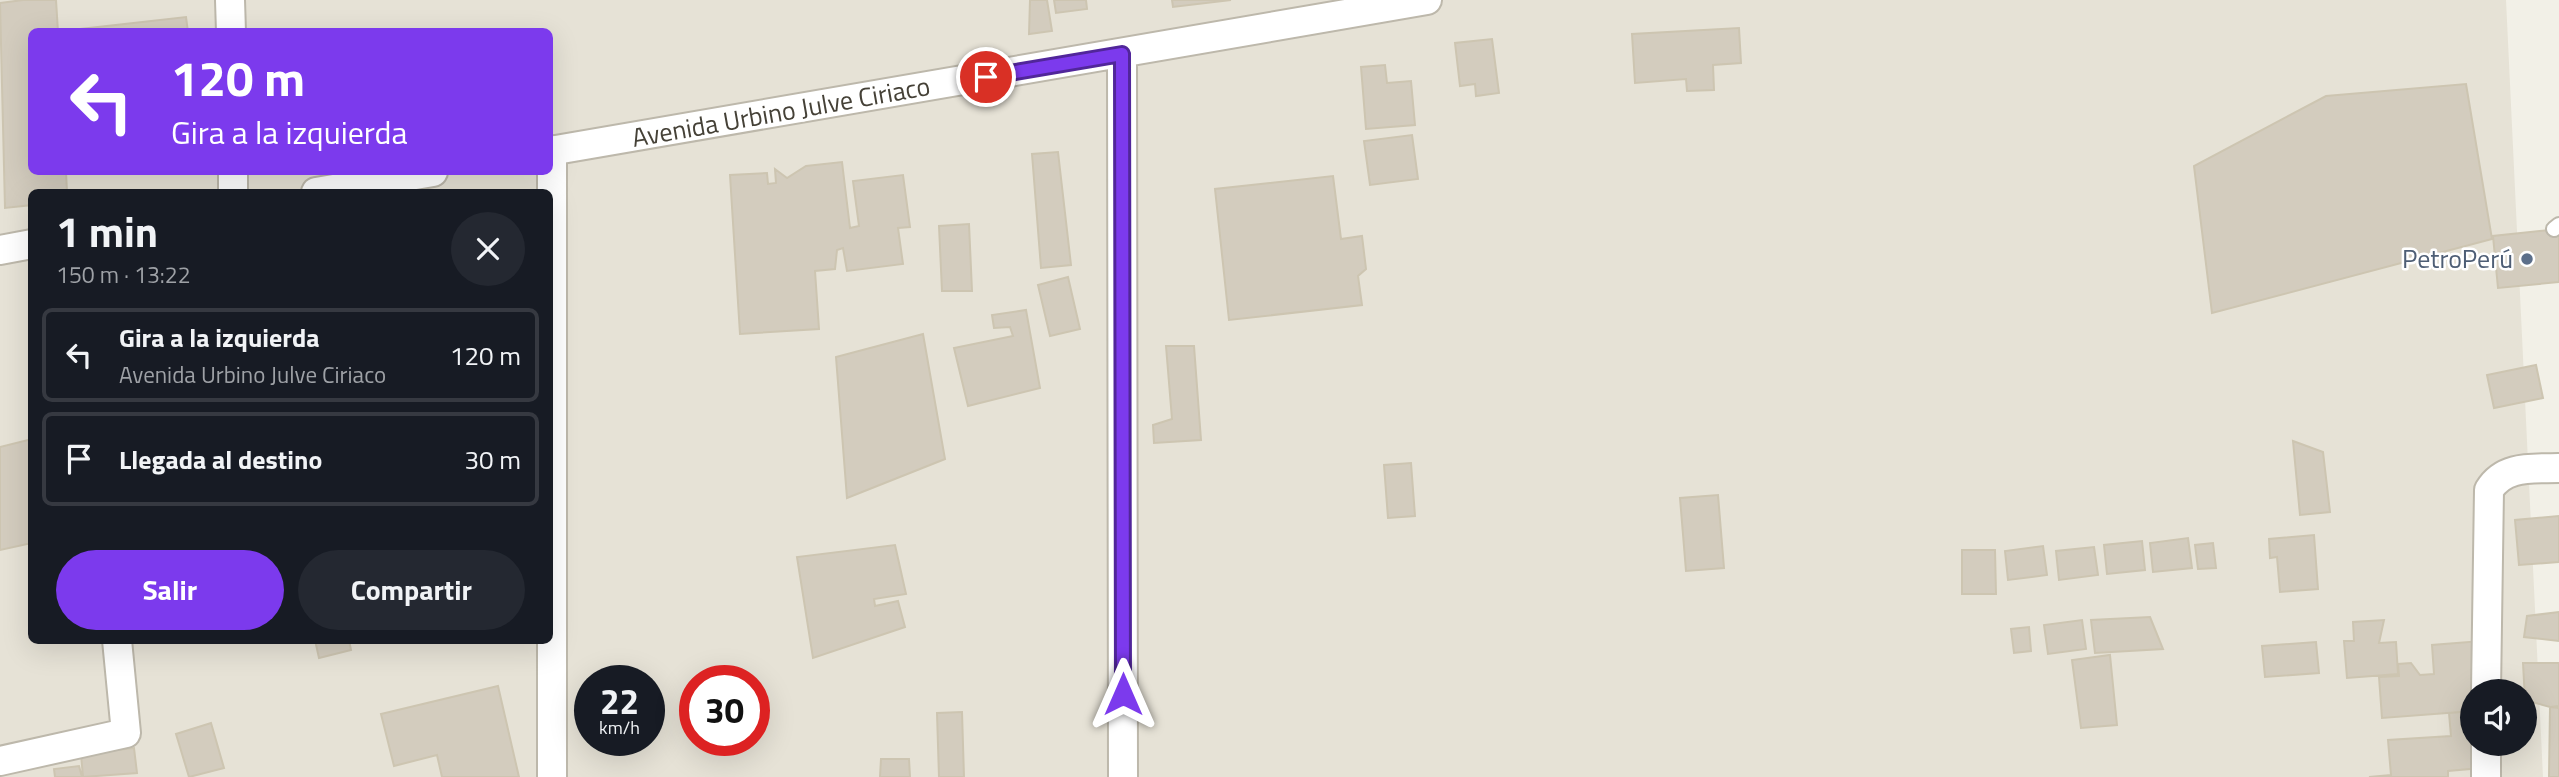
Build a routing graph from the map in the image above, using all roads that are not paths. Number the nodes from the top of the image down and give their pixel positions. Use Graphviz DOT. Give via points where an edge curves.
graph roads {
  1 [pos="230,0"];
  2 [pos="1427,0"];
  3 [pos="231,28"];
  4 [pos="1122,54"];
  5 [pos="553,150"];
  6 [pos="415,175"];
  7 [pos="334,189"];
  8 [pos="28,245"];
  9 [pos="0,250"];
  10 [pos="2559,468"];
  11 [pos="117,644"];
  12 [pos="552,644"];
  13 [pos="2486,679"];
  14 [pos="2486,756"];
  15 [pos="0,761"];
  16 [pos="552,777"];
  17 [pos="1123,777"];
  18 [pos="2486,777"];
  1 -- 3 [label="street"];
  2 -- 4 [label="street, Avenida Urbino Julve Ciriaco"];
  4 -- 5 [label="street, Avenida Urbino Julve Ciriaco"];
  4 -- 17 [label="street"];
  6 -- 7 [label="street"];
  8 -- 9 [label="street"];
  10 -- 13 [label="street" via="2510,471 2489,490"];
  11 -- 15 [label="street" via="126,733"];
  12 -- 16 [label="street"];
  14 -- 18 [label="street"];
}
